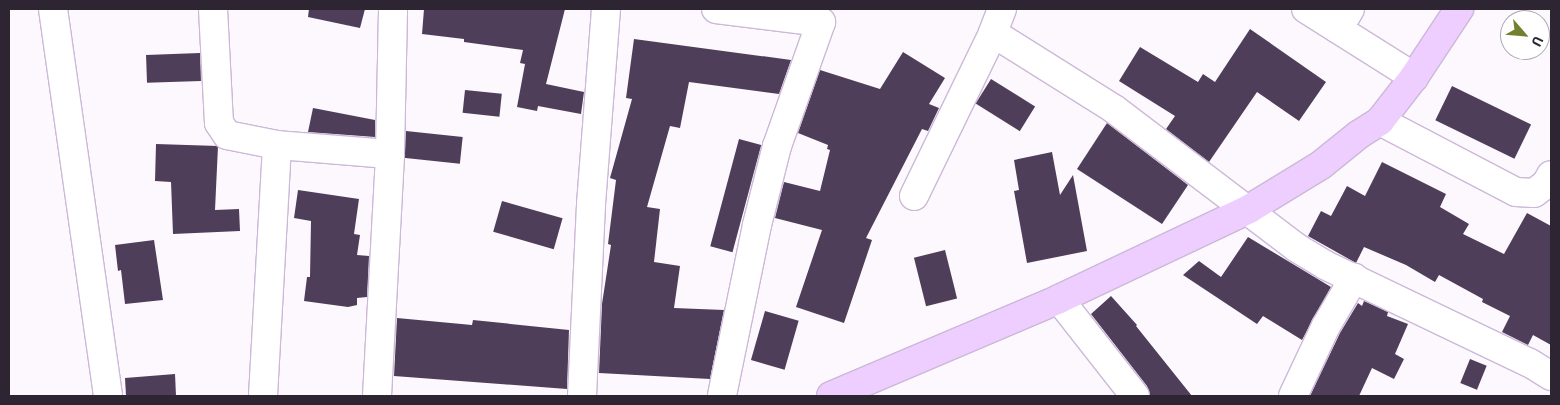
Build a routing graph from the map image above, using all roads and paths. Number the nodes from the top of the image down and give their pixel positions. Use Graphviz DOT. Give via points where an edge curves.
graph roads {
  1 [pos="53,9"];
  2 [pos="213,9"];
  3 [pos="393,9"];
  4 [pos="606,9"];
  5 [pos="716,9"];
  6 [pos="1306,9"];
  7 [pos="1459,9"];
  8 [pos="824,15"];
  9 [pos="1344,19"];
  10 [pos="998,21"];
  11 [pos="1414,77"];
  12 [pos="1380,121"];
  13 [pos="277,145"];
  14 [pos="390,154"];
  15 [pos="1551,175"];
  16 [pos="914,196"];
  17 [pos="1249,209"];
  18 [pos="1354,278"];
  19 [pos="1059,299"];
  20 [pos="1551,376"];
  21 [pos="108,396"];
  22 [pos="263,396"];
  23 [pos="378,396"];
  24 [pos="582,396"];
  25 [pos="722,396"];
  26 [pos="831,396"];
  27 [pos="1135,396"];
  28 [pos="1293,396"];
  1 -- 21 [label="street"];
  2 -- 13 [label="street" via="219,123 227,135"];
  3 -- 14 [label="street"];
  4 -- 24 [label="street" via="591,204"];
  5 -- 8 [label="street"];
  6 -- 9 [label="street"];
  7 -- 11 [label="main road"];
  8 -- 25 [label="street" via="777,146 757,225"];
  9 -- 11 [label="street"];
  10 -- 16 [label="street"];
  10 -- 17 [label="street"];
  11 -- 12 [label="main road"];
  12 -- 15 [label="street" via="1516,192 1534,193 1546,184"];
  12 -- 17 [label="main road" via="1321,165"];
  13 -- 14 [label="street"];
  13 -- 22 [label="street"];
  14 -- 23 [label="street"];
  17 -- 18 [label="street" via="1297,248"];
  17 -- 19 [label="main road"];
  18 -- 20 [label="street"];
  18 -- 28 [label="street" via="1326,326"];
  19 -- 26 [label="main road"];
  19 -- 27 [label="street"];
}
